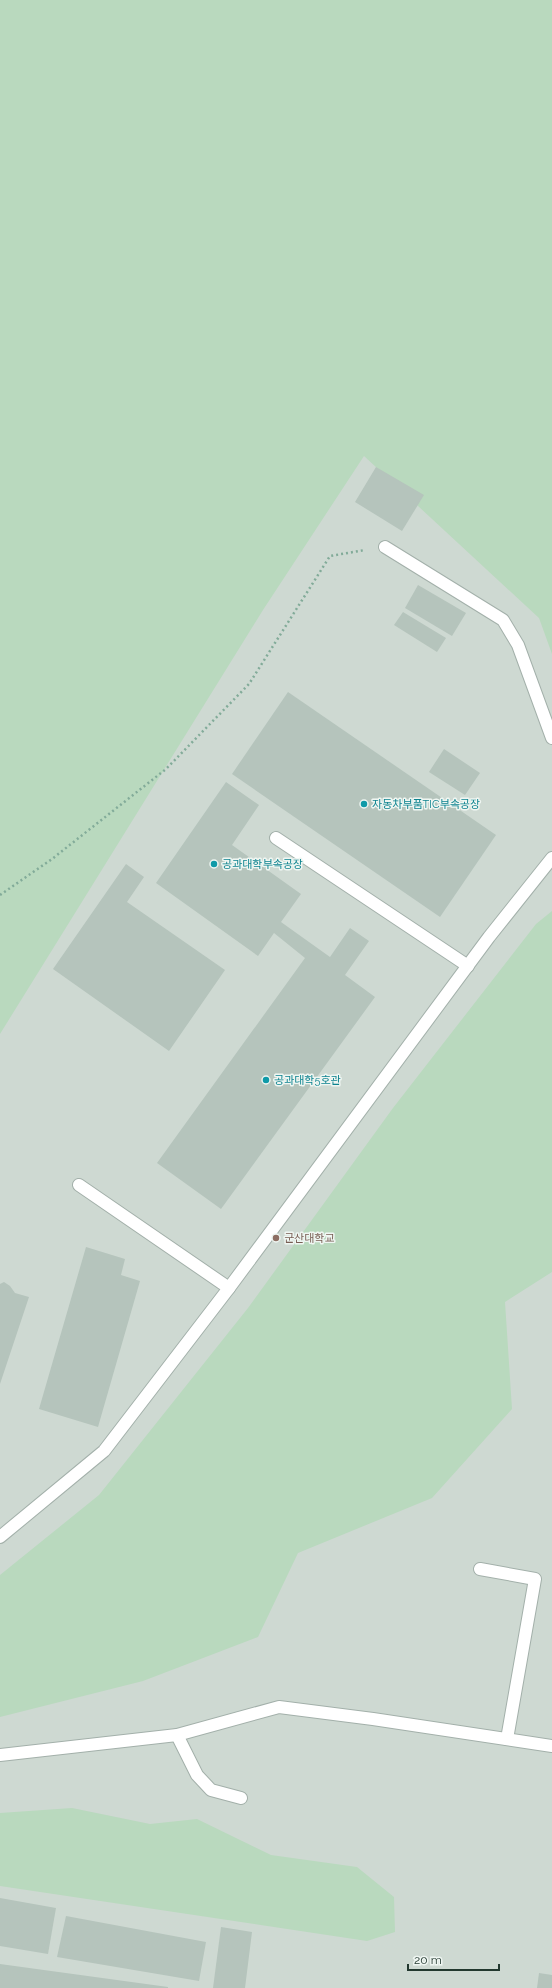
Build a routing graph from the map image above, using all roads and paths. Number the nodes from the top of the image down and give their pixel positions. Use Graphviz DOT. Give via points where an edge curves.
graph roads {
  1 [pos="385,547"];
  2 [pos="552,738"];
  3 [pos="276,838"];
  4 [pos="552,858"];
  5 [pos="0,895"];
  6 [pos="468,966"];
  7 [pos="79,1186"];
  8 [pos="229,1288"];
  9 [pos="0,1537"];
  10 [pos="480,1569"];
  11 [pos="177,1735"];
  12 [pos="506,1739"];
  13 [pos="552,1746"];
  14 [pos="0,1755"];
  15 [pos="241,1798"];
  1 -- 2 [label="lane" via="503,620 518,645"];
  1 -- 5 [label="path" via="330,556 249,684 166,769"];
  3 -- 6 [label="lane"];
  4 -- 6 [label="lane"];
  6 -- 8 [label="lane"];
  7 -- 8 [label="lane"];
  8 -- 9 [label="lane" via="104,1451"];
  10 -- 12 [label="lane" via="535,1579"];
  11 -- 12 [label="lane" via="279,1707"];
  11 -- 14 [label="lane"];
  11 -- 15 [label="lane" via="197,1775 211,1790"];
  12 -- 13 [label="lane"];
}
